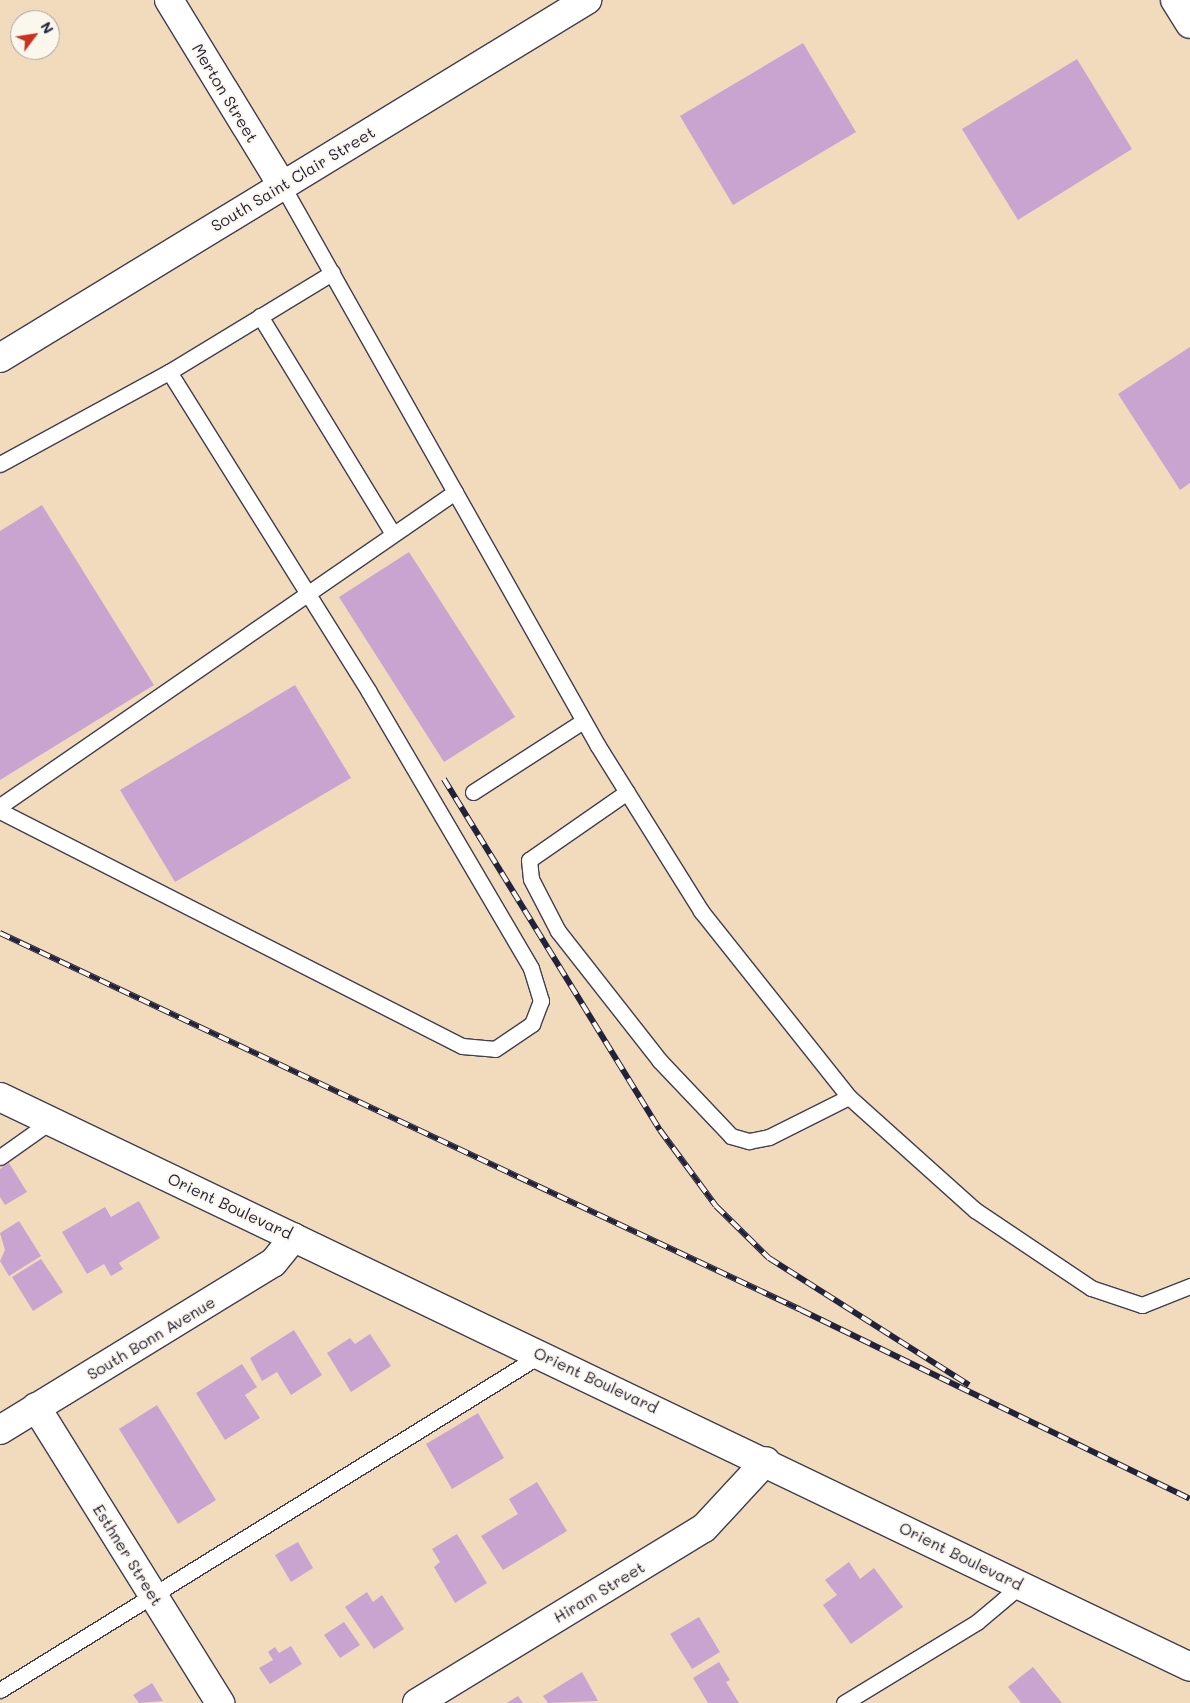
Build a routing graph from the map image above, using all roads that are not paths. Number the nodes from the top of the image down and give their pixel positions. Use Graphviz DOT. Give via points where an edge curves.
graph roads {
  1 [pos="169,0"];
  2 [pos="586,0"];
  3 [pos="1175,0"];
  4 [pos="1190,24"];
  5 [pos="282,185"];
  6 [pos="332,274"];
  7 [pos="260,316"];
  8 [pos="0,358"];
  9 [pos="169,372"];
  10 [pos="0,464"];
  11 [pos="455,492"];
  12 [pos="392,534"];
  13 [pos="306,592"];
  14 [pos="583,721"];
  15 [pos="473,792"];
  16 [pos="626,792"];
  17 [pos="0,806"];
  18 [pos="0,811"];
  19 [pos="0,1097"];
  20 [pos="849,1097"];
  21 [pos="51,1121"];
  22 [pos="0,1157"];
  23 [pos="294,1237"];
  24 [pos="1190,1286"];
  25 [pos="542,1354"];
  26 [pos="36,1408"];
  27 [pos="0,1430"];
  28 [pos="766,1461"];
  29 [pos="1021,1586"];
  30 [pos="153,1595"];
  31 [pos="1190,1667"];
  32 [pos="0,1690"];
  33 [pos="220,1703"];
  34 [pos="417,1703"];
  35 [pos="844,1703"];
  1 -- 5 [label="street, Merton Street"];
  2 -- 5 [label="street, South Saint Clair Street"];
  3 -- 4 [label="street"];
  5 -- 6 [label="lane"];
  5 -- 8 [label="street, South Saint Clair Street"];
  6 -- 7 [label="lane"];
  6 -- 11 [label="lane"];
  7 -- 9 [label="lane"];
  7 -- 12 [label="lane"];
  9 -- 10 [label="lane"];
  9 -- 13 [label="lane"];
  11 -- 12 [label="lane"];
  11 -- 14 [label="lane"];
  12 -- 13 [label="lane"];
  13 -- 17 [label="lane"];
  13 -- 18 [label="lane" via="531,968 541,1001 532,1024 495,1049 462,1046"];
  14 -- 15 [label="lane"];
  14 -- 16 [label="lane"];
  16 -- 20 [label="lane" via="701,911"];
  16 -- 20 [label="lane" via="529,860 531,879 558,931 659,1060 731,1136 748,1141 768,1137"];
  19 -- 21 [label="street, Orient Boulevard"];
  20 -- 24 [label="lane" via="975,1210 1091,1288 1142,1304"];
  21 -- 22 [label="lane"];
  21 -- 23 [label="street, Orient Boulevard"];
  23 -- 25 [label="street, Orient Boulevard"];
  23 -- 26 [label="street, South Bonn Avenue" via="273,1263"];
  25 -- 28 [label="street, Orient Boulevard"];
  25 -- 30 [label="lane"];
  26 -- 27 [label="street, South Bonn Avenue"];
  26 -- 30 [label="street, Esthner Street"];
  28 -- 29 [label="street, Orient Boulevard"];
  28 -- 34 [label="street, Hiram Street" via="704,1528"];
  29 -- 31 [label="street, Orient Boulevard"];
  29 -- 35 [label="lane" via="977,1622"];
  30 -- 32 [label="lane"];
  30 -- 33 [label="street, Esthner Street"];
}
